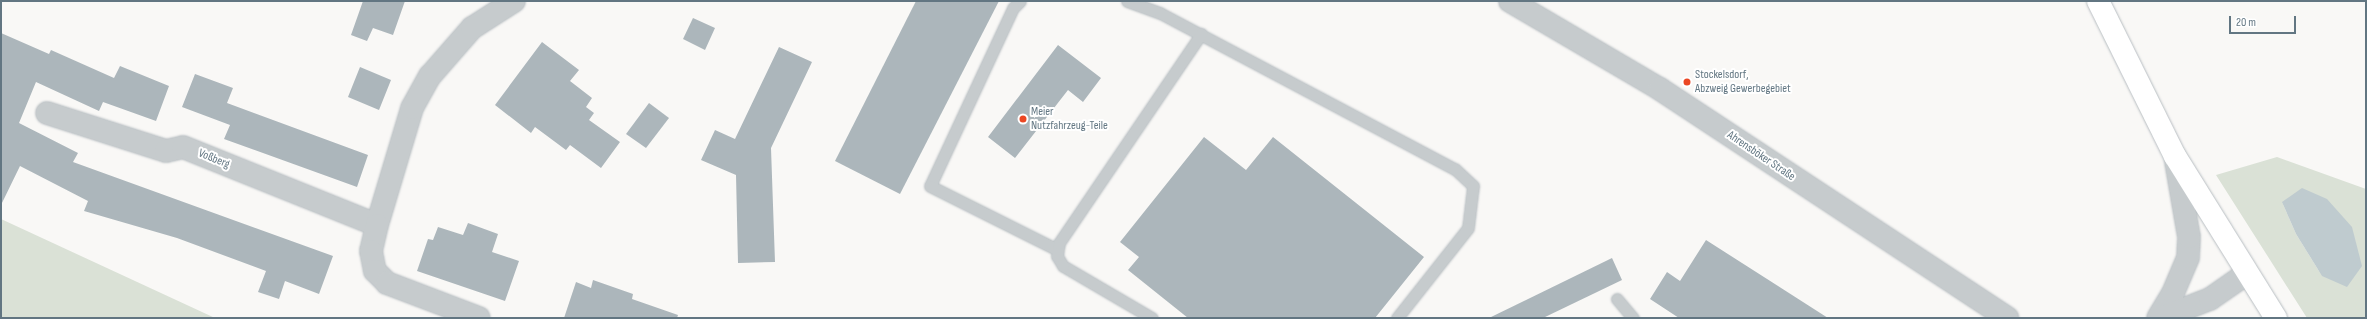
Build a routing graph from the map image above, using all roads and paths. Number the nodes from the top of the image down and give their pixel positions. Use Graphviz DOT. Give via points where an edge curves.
graph roads {
  1 [pos="514,1"];
  2 [pos="1020,1"];
  3 [pos="1127,1"];
  4 [pos="1510,1"];
  5 [pos="2098,1"];
  6 [pos="1200,34"];
  7 [pos="47,113"];
  8 [pos="2175,156"];
  9 [pos="377,224"];
  10 [pos="1058,250"];
  11 [pos="2246,274"];
  12 [pos="1617,300"];
  13 [pos="479,318"];
  14 [pos="1152,318"];
  15 [pos="1398,318"];
  16 [pos="1633,318"];
  17 [pos="2007,318"];
  18 [pos="2158,318"];
  19 [pos="2161,318"];
  20 [pos="2276,318"];
  1 -- 9 [label="street" via="472,28 430,76 412,108"];
  2 -- 10 [label="lane" via="1013,8 930,186"];
  3 -- 6 [label="lane" via="1160,13"];
  4 -- 17 [label="street, Ahrensböker Straße" via="1660,89"];
  5 -- 8 [label="main road"];
  6 -- 10 [label="lane" via="1075,218"];
  6 -- 15 [label="lane" via="1455,169 1473,186 1468,228"];
  7 -- 9 [label="street, Voßberg" via="166,151 183,147"];
  8 -- 11 [label="main road"];
  8 -- 18 [label="street" via="2189,237 2188,257 2173,293"];
  9 -- 13 [label="street" via="371,251 375,271 387,283"];
  10 -- 14 [label="lane" via="1057,256 1063,266"];
  11 -- 19 [label="street" via="2210,299"];
  11 -- 20 [label="main road"];
  12 -- 16 [label="lane"];
}
